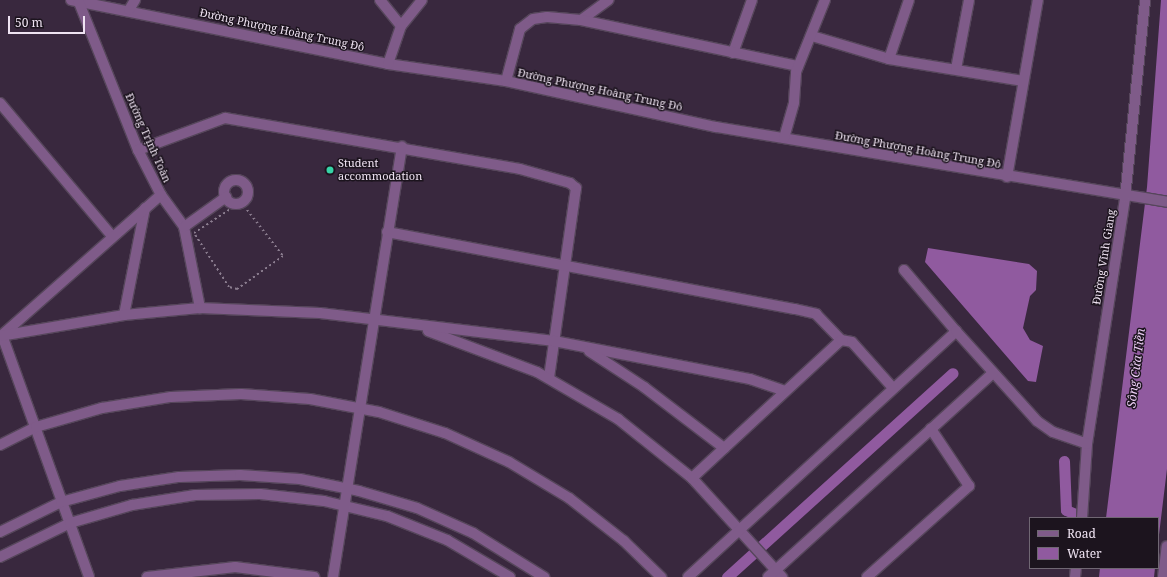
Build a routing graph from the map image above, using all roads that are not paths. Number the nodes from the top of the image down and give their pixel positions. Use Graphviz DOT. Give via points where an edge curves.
graph roads {
  1 [pos="135,0"];
  2 [pos="380,0"];
  3 [pos="422,0"];
  4 [pos="608,0"];
  5 [pos="752,0"];
  6 [pos="825,0"];
  7 [pos="909,0"];
  8 [pos="969,0"];
  9 [pos="1038,0"];
  10 [pos="1145,0"];
  11 [pos="76,1"];
  12 [pos="129,10"];
  13 [pos="581,20"];
  14 [pos="401,26"];
  15 [pos="812,36"];
  16 [pos="733,53"];
  17 [pos="889,58"];
  18 [pos="388,64"];
  19 [pos="798,66"];
  20 [pos="956,70"];
  21 [pos="506,81"];
  22 [pos="1023,81"];
  23 [pos="0,103"];
  24 [pos="784,138"];
  25 [pos="402,147"];
  26 [pos="138,150"];
  27 [pos="1007,177"];
  28 [pos="161,195"];
  29 [pos="226,197"];
  30 [pos="1125,198"];
  31 [pos="1167,202"];
  32 [pos="145,208"];
  33 [pos="184,227"];
  34 [pos="387,232"];
  35 [pos="112,236"];
  36 [pos="565,266"];
  37 [pos="904,270"];
  38 [pos="200,308"];
  39 [pos="124,315"];
  40 [pos="372,319"];
  41 [pos="389,321"];
  42 [pos="956,331"];
  43 [pos="0,336"];
  44 [pos="841,340"];
  45 [pos="554,341"];
  46 [pos="581,347"];
  47 [pos="993,373"];
  48 [pos="549,378"];
  49 [pos="893,388"];
  50 [pos="785,391"];
  51 [pos="360,409"];
  52 [pos="36,427"];
  53 [pos="931,429"];
  54 [pos="1087,444"];
  55 [pos="0,445"];
  56 [pos="724,448"];
  57 [pos="692,478"];
  58 [pos="346,488"];
  59 [pos="61,502"];
  60 [pos="344,506"];
  61 [pos="1082,517"];
  62 [pos="70,524"];
  63 [pos="741,528"];
  64 [pos="0,532"];
  65 [pos="1167,546"];
  66 [pos="0,557"];
  67 [pos="777,570"];
  68 [pos="89,577"];
  69 [pos="147,577"];
  70 [pos="314,577"];
  71 [pos="333,577"];
  72 [pos="510,577"];
  73 [pos="544,577"];
  74 [pos="661,577"];
  75 [pos="688,577"];
  76 [pos="768,577"];
  77 [pos="867,577"];
  78 [pos="1163,577"];
  1 -- 12 [label="street"];
  2 -- 14 [label="street"];
  3 -- 14 [label="street"];
  4 -- 13 [label="street"];
  5 -- 16 [label="street"];
  6 -- 15 [label="street"];
  7 -- 17 [label="street"];
  8 -- 20 [label="street"];
  9 -- 22 [label="street"];
  10 -- 30 [label="street, Đường Vĩnh Giang"];
  11 -- 12 [label="street, Đường Phượng Hoàng Trung Đô"];
  11 -- 26 [label="street, Đường Trịnh Toàn"];
  12 -- 18 [label="street, Đường Phượng Hoàng Trung Đô"];
  13 -- 16 [label="street"];
  13 -- 21 [label="street" via="547,17 526,23 516,37"];
  14 -- 18 [label="street"];
  15 -- 17 [label="street"];
  15 -- 19 [label="street"];
  16 -- 19 [label="street"];
  17 -- 20 [label="street"];
  18 -- 21 [label="street, Đường Phượng Hoàng Trung Đô"];
  19 -- 24 [label="street" via="794,102"];
  20 -- 22 [label="street"];
  21 -- 24 [label="street, Đường Phượng Hoàng Trung Đô"];
  22 -- 27 [label="street"];
  23 -- 35 [label="street"];
  24 -- 27 [label="street, Đường Phượng Hoàng Trung Đô"];
  25 -- 26 [label="street" via="225,118"];
  25 -- 34 [label="street"];
  25 -- 36 [label="street" via="520,169 570,183 576,188"];
  26 -- 28 [label="street, Đường Trịnh Toàn"];
  27 -- 30 [label="street, Đường Phượng Hoàng Trung Đô"];
  28 -- 32 [label="street"];
  28 -- 33 [label="street, Đường Trịnh Toàn"];
  29 -- 29 [label="street" via="229,182 240,181 248,189 241,202 231,202"];
  29 -- 33 [label="street"];
  30 -- 31 [label="street, Đường Phượng Hoàng Trung Đô"];
  30 -- 54 [label="street, Đường Vĩnh Giang"];
  32 -- 35 [label="street"];
  32 -- 39 [label="street"];
  33 -- 38 [label="street, Đường Trịnh Toàn"];
  34 -- 36 [label="street"];
  34 -- 40 [label="street"];
  35 -- 43 [label="street"];
  36 -- 44 [label="street" via="816,314"];
  36 -- 45 [label="street"];
  37 -- 42 [label="street"];
  38 -- 39 [label="street"];
  38 -- 40 [label="street"];
  39 -- 43 [label="street"];
  40 -- 41 [label="street"];
  40 -- 51 [label="street"];
  41 -- 45 [label="street"];
  41 -- 48 [label="street" via="479,347"];
  42 -- 47 [label="street"];
  42 -- 49 [label="street"];
  43 -- 52 [label="street"];
  44 -- 49 [label="street" via="852,342"];
  44 -- 50 [label="street"];
  45 -- 46 [label="street"];
  45 -- 48 [label="street"];
  46 -- 50 [label="street" via="750,379"];
  46 -- 56 [label="street" via="638,382"];
  47 -- 53 [label="street"];
  47 -- 54 [label="street" via="1045,427"];
  48 -- 57 [label="street" via="618,419"];
  49 -- 63 [label="street"];
  50 -- 56 [label="street"];
  51 -- 52 [label="street" via="310,399 241,394 171,397 102,408"];
  51 -- 58 [label="street"];
  51 -- 74 [label="street" via="445,433 509,462 569,498 624,541"];
  52 -- 55 [label="street"];
  52 -- 59 [label="street"];
  53 -- 67 [label="street"];
  53 -- 77 [label="street" via="969,486"];
  54 -- 61 [label="street, Đường Vĩnh Giang"];
  56 -- 57 [label="street"];
  57 -- 63 [label="street"];
  58 -- 59 [label="street" via="300,479 240,475 179,477 120,486"];
  58 -- 60 [label="street"];
  58 -- 73 [label="street" via="417,508 472,533"];
  59 -- 62 [label="street"];
  59 -- 64 [label="street"];
  60 -- 62 [label="street" via="260,494 195,495 132,505"];
  60 -- 71 [label="street"];
  60 -- 72 [label="street" via="387,516 447,540"];
  62 -- 66 [label="street"];
  62 -- 68 [label="street"];
  63 -- 67 [label="street"];
  63 -- 75 [label="street"];
  65 -- 78 [label="street"];
  67 -- 76 [label="street"];
  69 -- 70 [label="street" via="235,567"];
}
